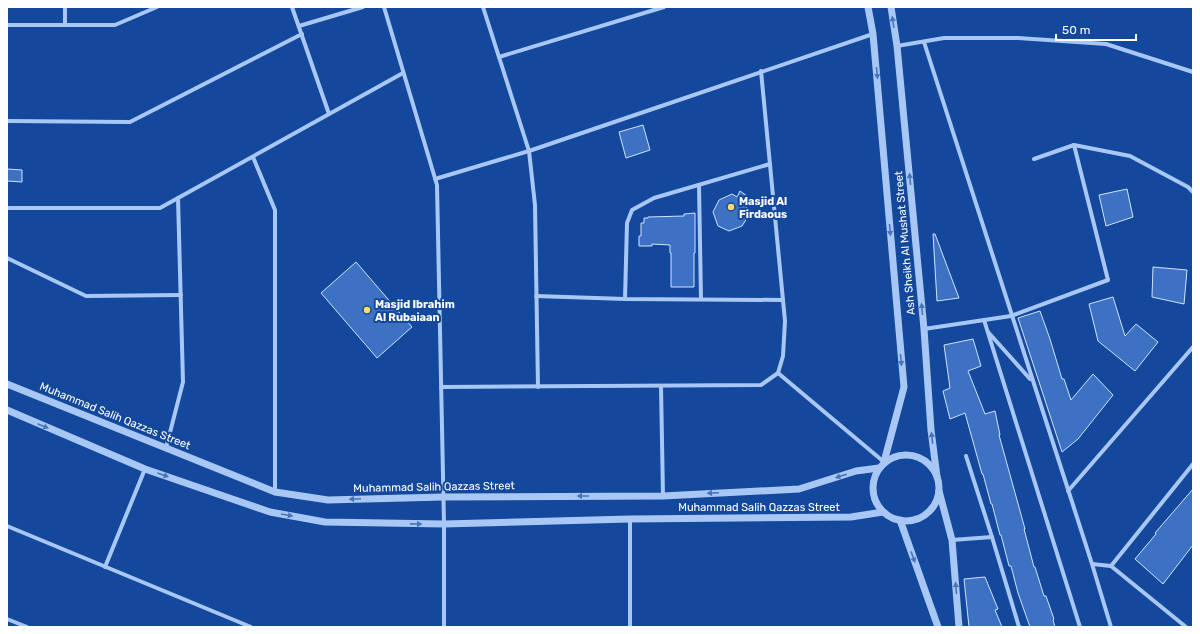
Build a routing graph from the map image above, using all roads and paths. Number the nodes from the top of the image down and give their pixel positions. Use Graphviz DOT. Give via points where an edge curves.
graph roads {
  1 [pos="65,7"];
  2 [pos="157,7"];
  3 [pos="292,7"];
  4 [pos="363,7"];
  5 [pos="384,7"];
  6 [pos="483,7"];
  7 [pos="664,7"];
  8 [pos="868,7"];
  9 [pos="891,7"];
  10 [pos="7,25"];
  11 [pos="65,25"];
  12 [pos="299,26"];
  13 [pos="302,34"];
  14 [pos="873,34"];
  15 [pos="924,42"];
  16 [pos="897,46"];
  17 [pos="499,57"];
  18 [pos="762,71"];
  19 [pos="1193,72"];
  20 [pos="402,73"];
  21 [pos="329,114"];
  22 [pos="7,120"];
  23 [pos="1074,145"];
  24 [pos="529,151"];
  25 [pos="253,157"];
  26 [pos="1034,159"];
  27 [pos="770,164"];
  28 [pos="435,179"];
  29 [pos="699,185"];
  30 [pos="1193,192"];
  31 [pos="178,198"];
  32 [pos="7,208"];
  33 [pos="7,258"];
  34 [pos="180,295"];
  35 [pos="536,296"];
  36 [pos="625,299"];
  37 [pos="701,300"];
  38 [pos="783,300"];
  39 [pos="1011,316"];
  40 [pos="984,320"];
  41 [pos="924,329"];
  42 [pos="987,330"];
  43 [pos="1193,347"];
  44 [pos="778,372"];
  45 [pos="1032,380"];
  46 [pos="7,384"];
  47 [pos="661,386"];
  48 [pos="441,387"];
  49 [pos="538,387"];
  50 [pos="7,410"];
  51 [pos="166,448"];
  52 [pos="966,456"];
  53 [pos="1193,464"];
  54 [pos="882,465"];
  55 [pos="144,469"];
  56 [pos="937,477"];
  57 [pos="938,488"];
  58 [pos="1068,491"];
  59 [pos="275,492"];
  60 [pos="663,496"];
  61 [pos="443,497"];
  62 [pos="883,512"];
  63 [pos="630,519"];
  64 [pos="900,520"];
  65 [pos="444,524"];
  66 [pos="7,526"];
  67 [pos="992,538"];
  68 [pos="952,540"];
  69 [pos="1092,564"];
  70 [pos="1111,566"];
  71 [pos="105,567"];
  72 [pos="7,619"];
  73 [pos="26,627"];
  74 [pos="251,627"];
  75 [pos="444,627"];
  76 [pos="630,627"];
  77 [pos="938,627"];
  78 [pos="959,627"];
  79 [pos="1019,627"];
  80 [pos="1080,627"];
  81 [pos="1111,627"];
  82 [pos="1186,627"];
  1 -- 11 [label="street"];
  2 -- 11 [label="street" via="115,25"];
  3 -- 12 [label="street"];
  4 -- 12 [label="street"];
  5 -- 20 [label="street"];
  6 -- 17 [label="street"];
  7 -- 17 [label="street"];
  8 -- 14 [label="street, Ash Sheikh Al Mushat Street"];
  16 -- 9 [label="street, Ash Sheikh Al Mushat Street, one-way"];
  10 -- 11 [label="street"];
  12 -- 13 [label="street"];
  13 -- 21 [label="street"];
  13 -- 22 [label="street" via="130,122"];
  14 -- 18 [label="street"];
  14 -- 54 [label="street, Ash Sheikh Al Mushat Street, one-way" via="904,386"];
  15 -- 16 [label="street"];
  15 -- 19 [label="street" via="944,38 1018,38 1106,44"];
  15 -- 39 [label="street"];
  41 -- 16 [label="street, Ash Sheikh Al Mushat Street, one-way"];
  17 -- 24 [label="street"];
  18 -- 24 [label="street"];
  18 -- 27 [label="street"];
  20 -- 21 [label="street"];
  20 -- 28 [label="street"];
  21 -- 25 [label="street"];
  23 -- 26 [label="street"];
  23 -- 30 [label="street" via="1130,156"];
  23 -- 39 [label="street" via="1108,280"];
  24 -- 28 [label="street"];
  24 -- 35 [label="street" via="535,205"];
  25 -- 31 [label="street"];
  25 -- 59 [label="street" via="274,210"];
  27 -- 29 [label="street"];
  27 -- 38 [label="street"];
  28 -- 48 [label="street"];
  29 -- 36 [label="street" via="654,198 632,210 627,223"];
  29 -- 37 [label="street"];
  31 -- 32 [label="street" via="160,208"];
  31 -- 34 [label="street"];
  33 -- 34 [label="street" via="86,296"];
  34 -- 51 [label="street" via="183,382"];
  35 -- 36 [label="street"];
  35 -- 49 [label="street"];
  36 -- 37 [label="street"];
  37 -- 38 [label="street"];
  38 -- 44 [label="street" via="783,356"];
  39 -- 40 [label="street"];
  39 -- 45 [label="street"];
  40 -- 41 [label="street"];
  40 -- 42 [label="street"];
  56 -- 41 [label="street, Ash Sheikh Al Mushat Street, one-way"];
  42 -- 45 [label="street"];
  42 -- 80 [label="street"];
  43 -- 58 [label="street"];
  44 -- 47 [label="street" via="761,385"];
  44 -- 54 [label="street"];
  45 -- 58 [label="street"];
  46 -- 51 [label="street, Muhammad Salih Qazzas Street"];
  47 -- 49 [label="street"];
  47 -- 60 [label="street"];
  48 -- 49 [label="street"];
  48 -- 61 [label="street"];
  50 -- 55 [label="street, Muhammad Salih Qazzas Street, one-way"];
  51 -- 59 [label="street, Muhammad Salih Qazzas Street"];
  52 -- 67 [label="street"];
  53 -- 70 [label="street"];
  54 -- 56 [label="street" via="893,457 904,454 914,456 924,460"];
  54 -- 60 [label="street, Muhammad Salih Qazzas Street, one-way" via="799,489"];
  54 -- 62 [label="street" via="874,476 872,485 873,495"];
  55 -- 65 [label="street, Muhammad Salih Qazzas Street, one-way" via="270,512 325,522"];
  55 -- 71 [label="street"];
  56 -- 57 [label="street"];
  57 -- 64 [label="street" via="937,497 927,513 918,518"];
  57 -- 68 [label="street"];
  58 -- 69 [label="street"];
  61 -- 59 [label="street, Muhammad Salih Qazzas Street, one-way" via="328,500"];
  60 -- 61 [label="street, Muhammad Salih Qazzas Street, one-way"];
  61 -- 65 [label="street"];
  62 -- 63 [label="street, Muhammad Salih Qazzas Street" via="851,517"];
  62 -- 64 [label="street"];
  63 -- 65 [label="street, Muhammad Salih Qazzas Street"];
  63 -- 76 [label="street"];
  64 -- 77 [label="street, one-way"];
  65 -- 75 [label="street"];
  66 -- 71 [label="street"];
  67 -- 68 [label="street"];
  67 -- 79 [label="street"];
  78 -- 68 [label="street, one-way"];
  69 -- 70 [label="street"];
  69 -- 81 [label="street"];
  70 -- 82 [label="street"];
  71 -- 74 [label="street"];
  72 -- 73 [label="street"];
}
